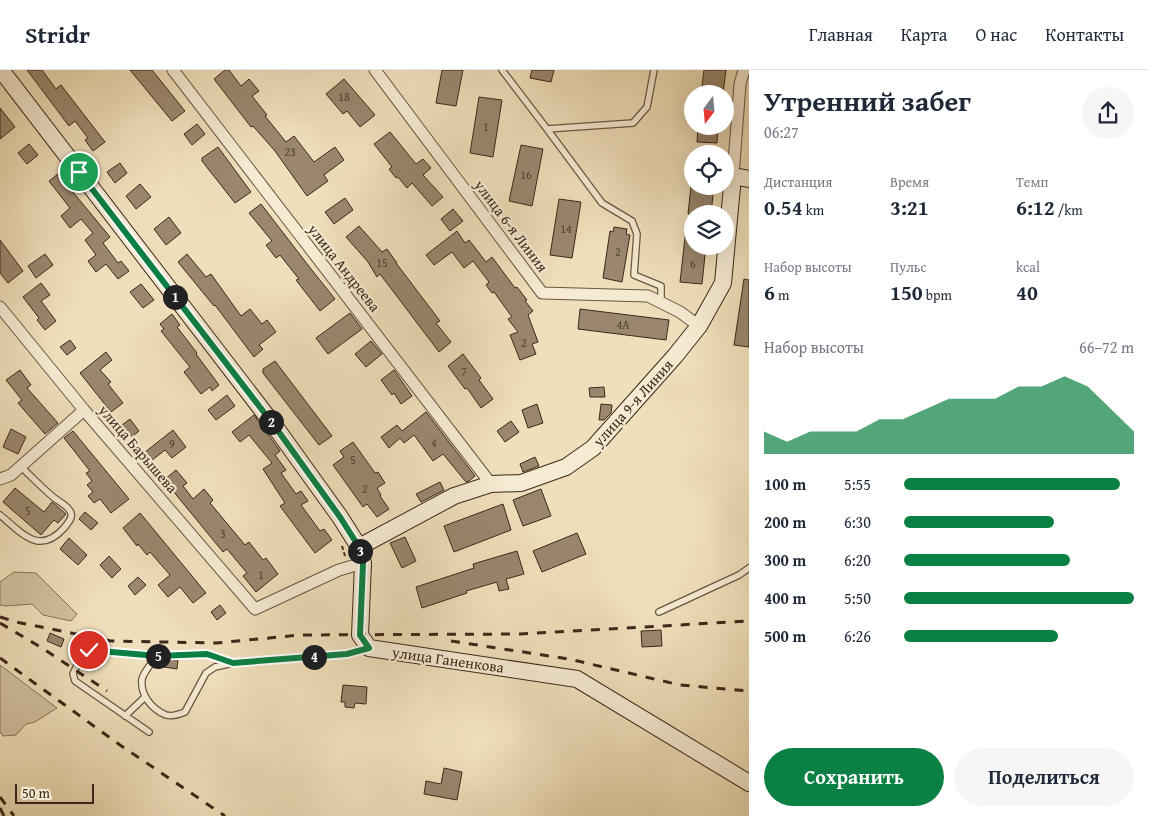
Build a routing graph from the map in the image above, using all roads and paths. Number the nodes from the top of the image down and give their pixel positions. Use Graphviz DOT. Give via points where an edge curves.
graph roads {
  1 [pos="0,70"];
  2 [pos="173,70"];
  3 [pos="375,70"];
  4 [pos="502,70"];
  5 [pos="654,70"];
  6 [pos="744,70"];
  7 [pos="547,129"];
  8 [pos="741,177"];
  9 [pos="661,302"];
  10 [pos="0,307"];
  11 [pos="699,326"];
  12 [pos="84,410"];
  13 [pos="20,466"];
  14 [pos="0,479"];
  15 [pos="491,484"];
  16 [pos="0,515"];
  17 [pos="361,555"];
  18 [pos="749,568"];
  19 [pos="659,612"];
  20 [pos="369,648"];
  21 [pos="157,656"];
  22 [pos="233,663"];
  23 [pos="145,697"];
  24 [pos="125,716"];
  25 [pos="149,732"];
  26 [pos="749,783"];
  1 -- 17 [label="street" via="276,428 340,517"];
  2 -- 15 [label="street, улица Андреева"];
  3 -- 9 [label="street, улица 6-я Линия" via="542,293 648,296"];
  4 -- 7 [label="lane"];
  5 -- 7 [label="lane" via="647,106 633,123"];
  6 -- 8 [label="street, улица 9-я Линия" via="740,84"];
  7 -- 9 [label="lane" via="602,204 632,222 637,234 634,276 661,286"];
  8 -- 11 [label="street, улица 9-я Линия" via="723,283"];
  9 -- 11 [label="street, улица 6-я Линия"];
  10 -- 12 [label="street, улица Барышева"];
  11 -- 15 [label="street, улица 9-я Линия" via="593,448 566,468 520,483"];
  12 -- 13 [label="street"];
  12 -- 17 [label="street, улица Барышева" via="255,609 339,570"];
  13 -- 14 [label="street"];
  13 -- 16 [label="lane" via="70,510 70,520 57,536 36,541"];
  15 -- 17 [label="street, улица 9-я Линия" via="454,496"];
  17 -- 20 [label="street" via="360,635"];
  18 -- 19 [label="lane"];
  20 -- 22 [label="lane" via="347,654"];
  20 -- 26 [label="street, улица Ганенкова" via="577,679"];
  21 -- 22 [label="lane" via="207,654"];
  21 -- 23 [label="lane" via="142,676"];
  21 -- 24 [label="lane" via="89,650 74,669 75,681"];
  22 -- 23 [label="lane" via="215,667 206,673 185,712 167,715"];
  23 -- 24 [label="lane"];
  24 -- 25 [label="lane"];
}
